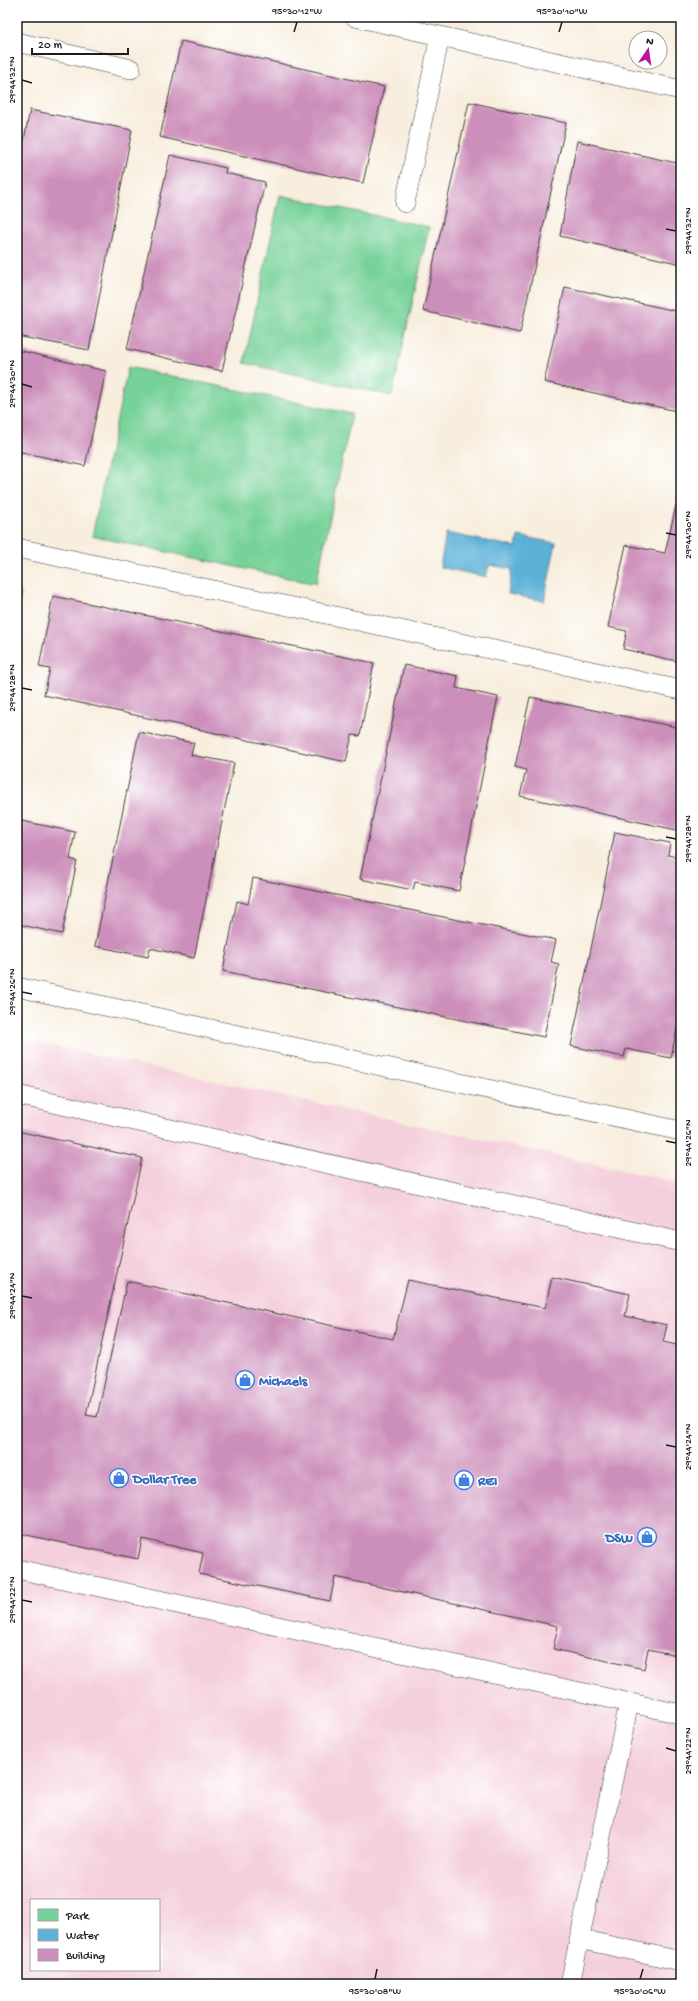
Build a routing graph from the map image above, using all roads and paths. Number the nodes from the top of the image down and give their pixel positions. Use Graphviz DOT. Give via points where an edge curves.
graph roads {
  1 [pos="354,17"];
  2 [pos="440,36"];
  3 [pos="17,42"];
  4 [pos="131,69"];
  5 [pos="681,90"];
  6 [pos="405,203"];
  7 [pos="17,548"];
  8 [pos="681,690"];
  9 [pos="17,986"];
  10 [pos="17,1096"];
  11 [pos="681,1130"];
  12 [pos="681,1242"];
  13 [pos="17,1569"];
  14 [pos="629,1703"];
  15 [pos="681,1714"];
  16 [pos="579,1939"];
  17 [pos="681,1961"];
  18 [pos="570,1984"];
  1 -- 2 [label="lane"];
  2 -- 5 [label="lane"];
  2 -- 6 [label="lane"];
  3 -- 4 [label="lane"];
  7 -- 8 [label="lane"];
  9 -- 11 [label="lane"];
  10 -- 12 [label="lane"];
  13 -- 14 [label="lane"];
  14 -- 15 [label="lane"];
  14 -- 16 [label="lane"];
  16 -- 17 [label="lane"];
  16 -- 18 [label="lane"];
}
